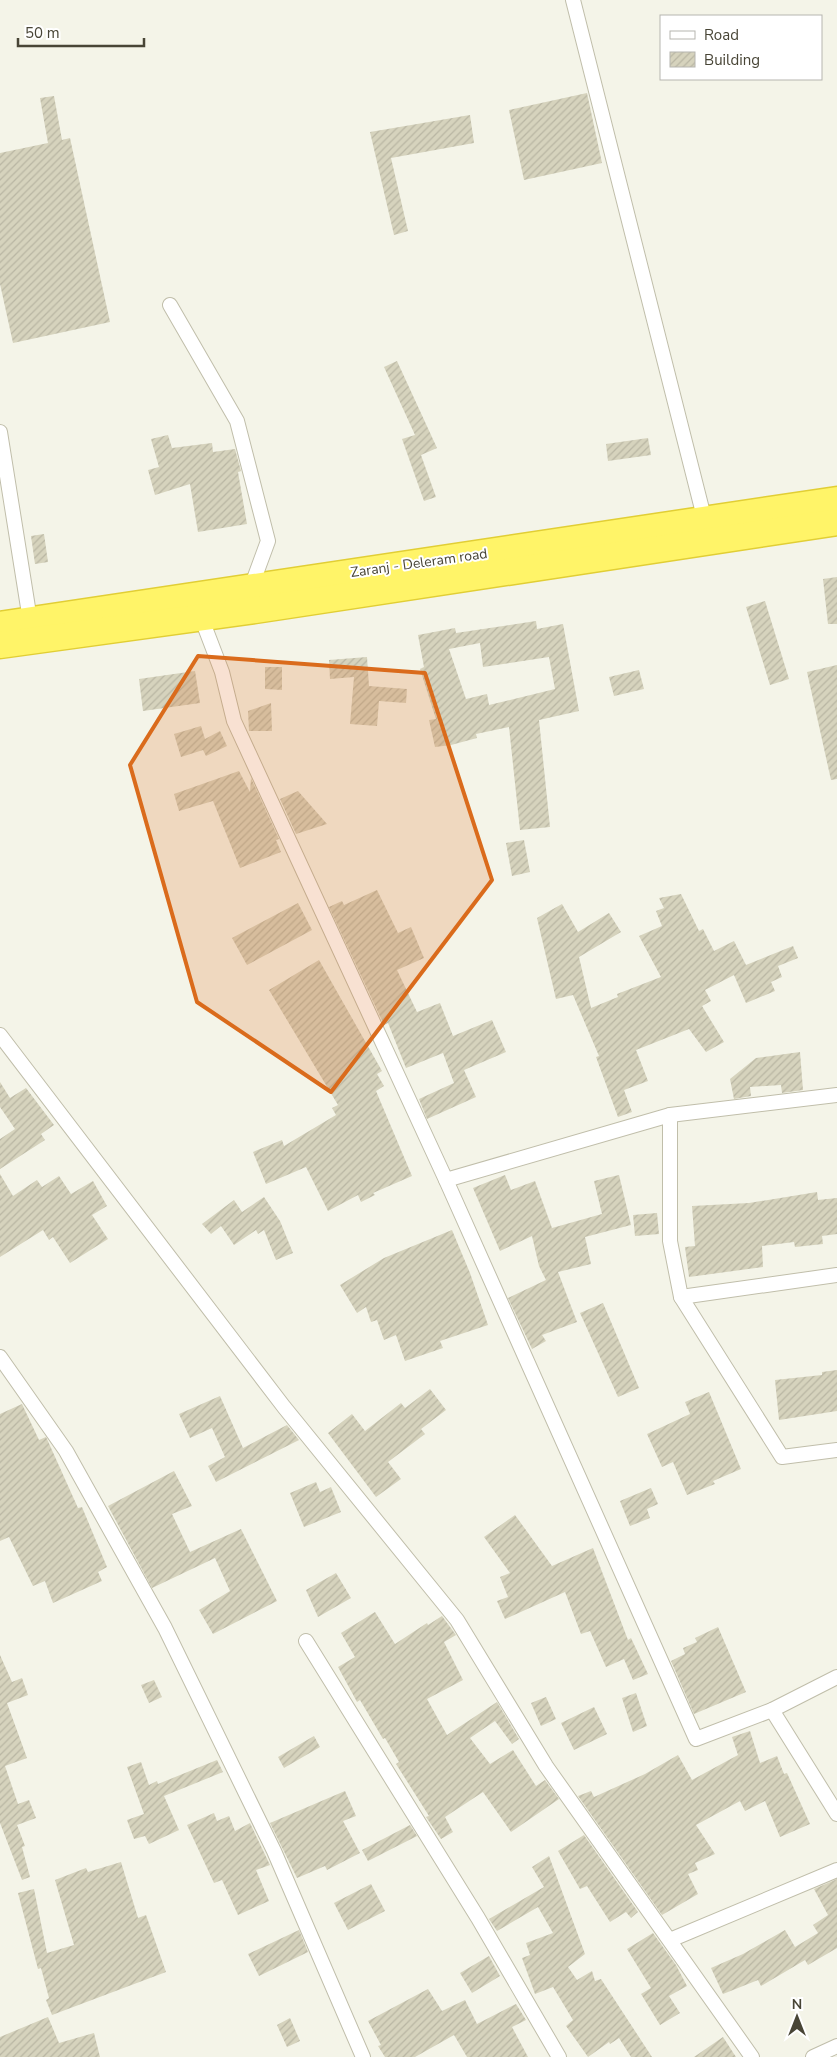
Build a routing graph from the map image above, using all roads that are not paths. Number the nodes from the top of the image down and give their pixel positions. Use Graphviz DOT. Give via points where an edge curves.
graph roads {
  1 [pos="573,0"];
  2 [pos="170,305"];
  3 [pos="0,432"];
  4 [pos="837,500"];
  5 [pos="705,521"];
  6 [pos="837,522"];
  7 [pos="252,599"];
  8 [pos="201,617"];
  9 [pos="30,620"];
  10 [pos="0,625"];
  11 [pos="0,646"];
  12 [pos="0,1034"];
  13 [pos="837,1095"];
  14 [pos="670,1115"];
  15 [pos="446,1180"];
  16 [pos="837,1275"];
  17 [pos="681,1296"];
  18 [pos="0,1357"];
  19 [pos="837,1450"];
  20 [pos="306,1641"];
  21 [pos="837,1677"];
  22 [pos="772,1710"];
  23 [pos="837,1814"];
  24 [pos="837,1870"];
  25 [pos="670,1940"];
  26 [pos="837,2046"];
  27 [pos="363,2057"];
  28 [pos="559,2057"];
  29 [pos="752,2057"];
  30 [pos="813,2057"];
  1 -- 5 [label="street"];
  2 -- 7 [label="street" via="237,421 268,541"];
  3 -- 9 [label="street"];
  4 -- 5 [label="highway, Zaranj - Deleram road"];
  5 -- 7 [label="highway, Zaranj - Deleram road"];
  6 -- 7 [label="highway, Zaranj - Deleram road"];
  7 -- 8 [label="highway, Zaranj - Deleram road"];
  7 -- 9 [label="highway, Zaranj - Deleram road"];
  8 -- 11 [label="highway, Zaranj - Deleram road"];
  8 -- 15 [label="street" via="222,672 234,721"];
  9 -- 10 [label="highway, Zaranj - Deleram road"];
  12 -- 25 [label="street" via="284,1407 457,1620 546,1766"];
  13 -- 14 [label="street"];
  14 -- 15 [label="street"];
  14 -- 17 [label="street" via="670,1241"];
  15 -- 22 [label="street" via="696,1739"];
  16 -- 17 [label="street"];
  17 -- 19 [label="street" via="782,1458"];
  18 -- 27 [label="street" via="66,1451 165,1628 274,1851"];
  20 -- 28 [label="street" via="478,1918"];
  21 -- 22 [label="street"];
  22 -- 23 [label="street"];
  24 -- 25 [label="street"];
  25 -- 29 [label="street"];
  26 -- 30 [label="street"];
}
